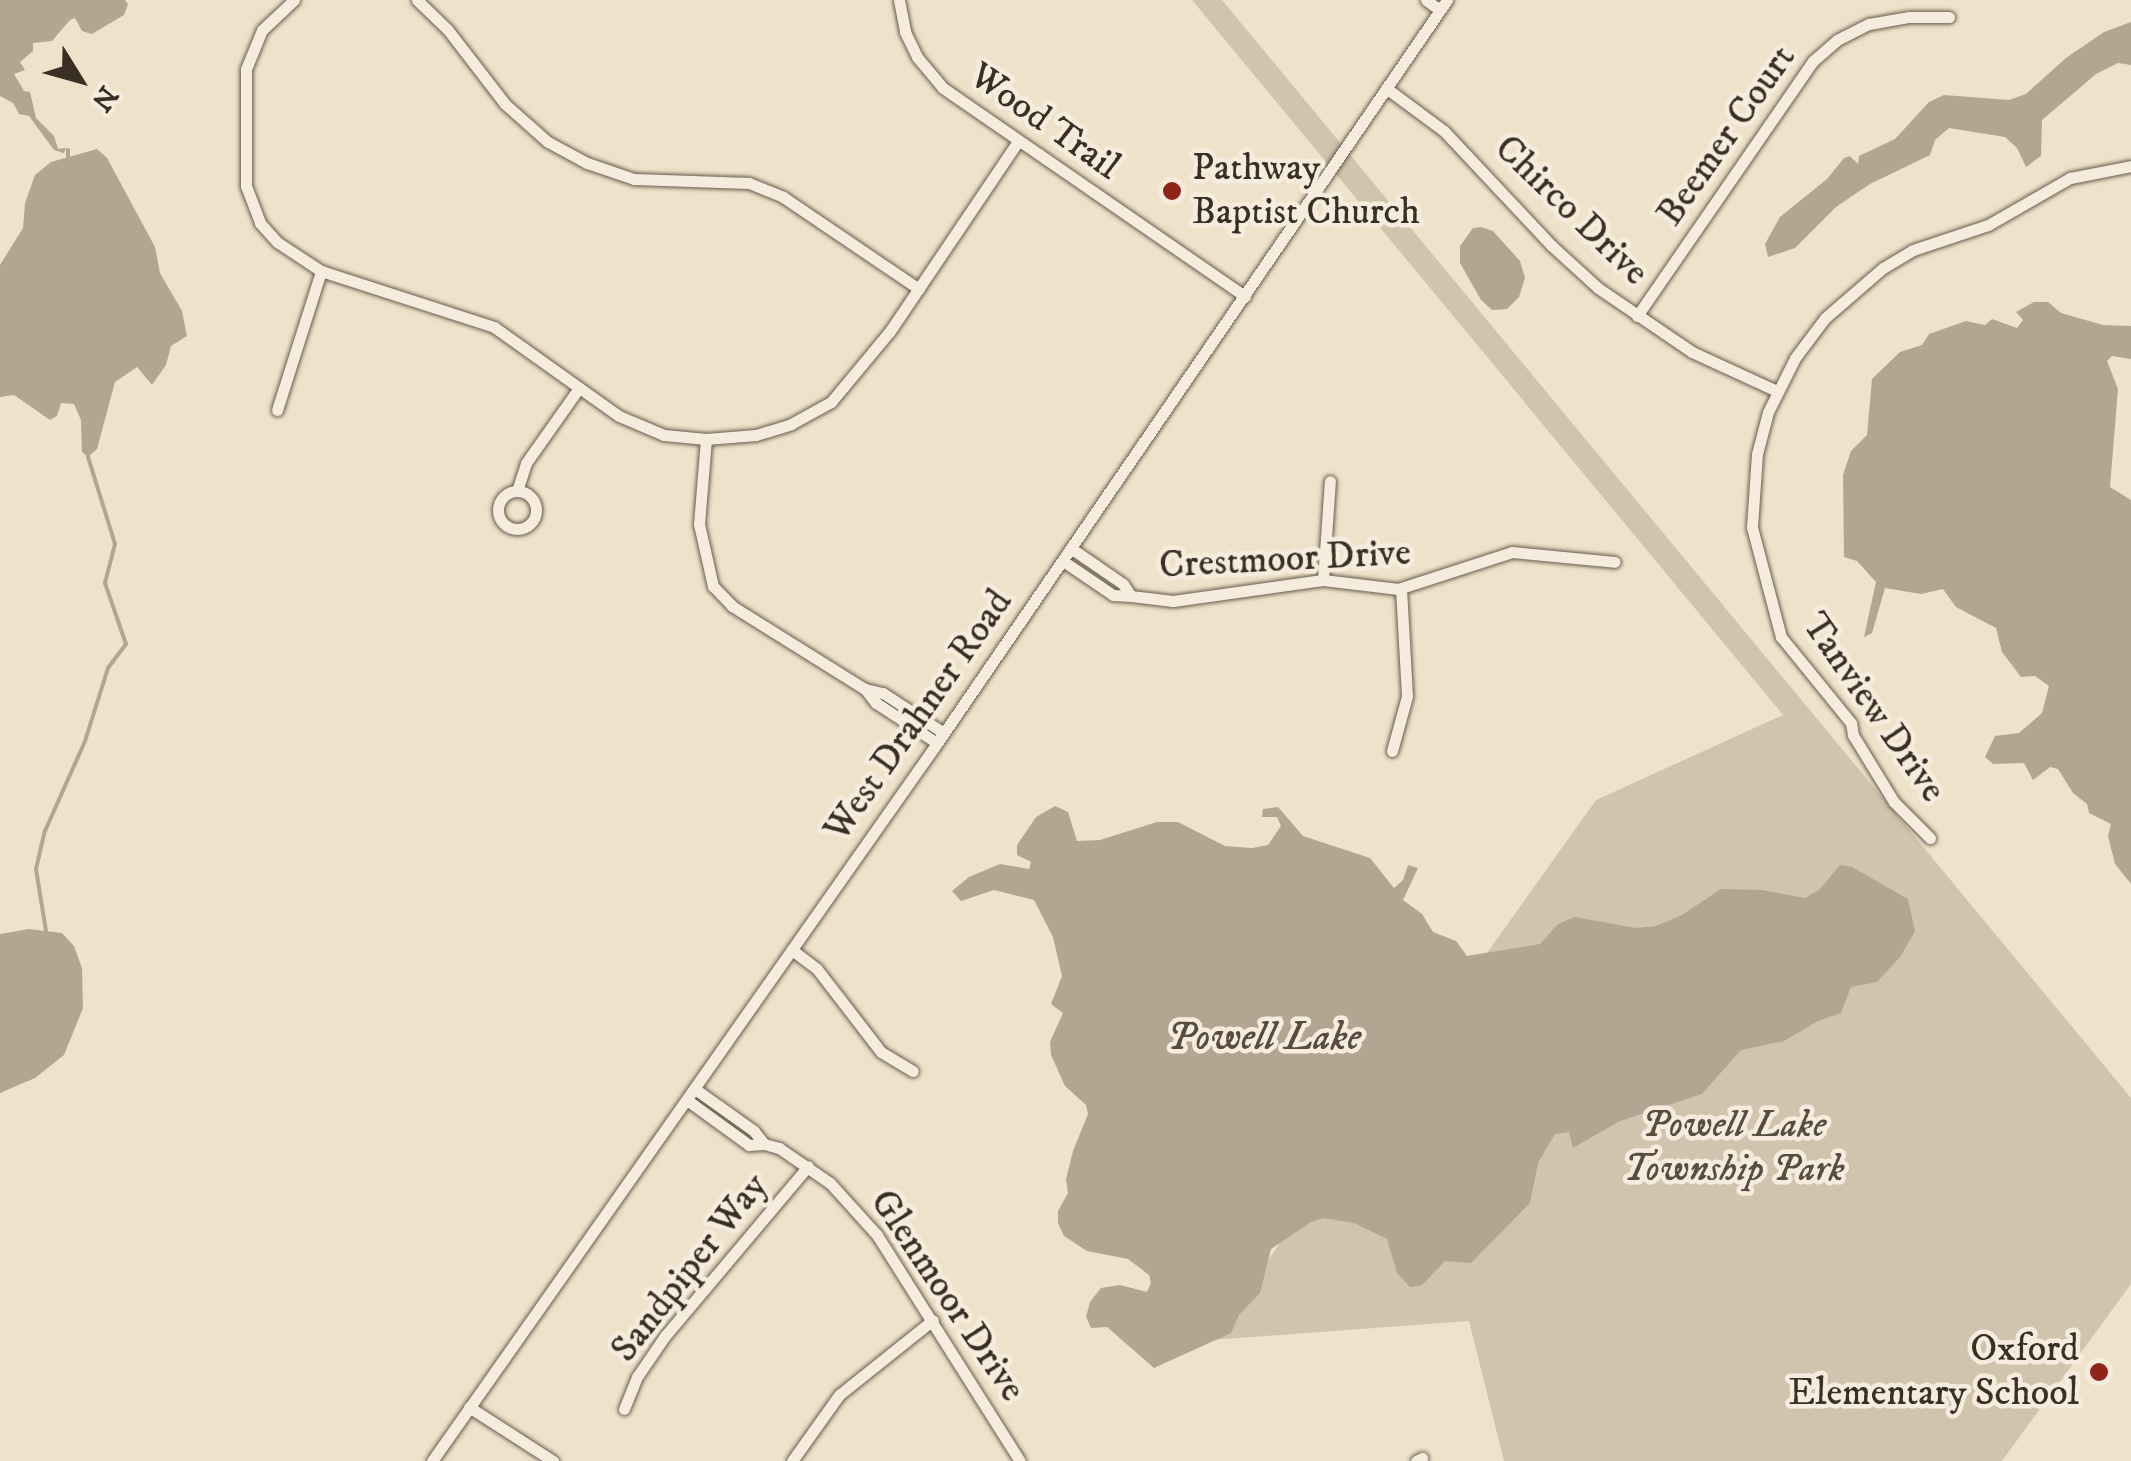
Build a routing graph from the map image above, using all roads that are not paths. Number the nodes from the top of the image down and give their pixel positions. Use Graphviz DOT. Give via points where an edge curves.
graph roads {
  1 [pos="294,0"];
  2 [pos="417,0"];
  3 [pos="899,0"];
  4 [pos="1426,0"];
  5 [pos="1444,5"];
  6 [pos="1949,17"];
  7 [pos="1386,88"];
  8 [pos="1018,141"];
  9 [pos="2131,166"];
  10 [pos="321,271"];
  11 [pos="919,288"];
  12 [pos="1245,296"];
  13 [pos="1637,316"];
  14 [pos="579,388"];
  15 [pos="1776,391"];
  16 [pos="277,410"];
  17 [pos="706,439"];
  18 [pos="1330,481"];
  19 [pos="517,491"];
  20 [pos="1072,549"];
  21 [pos="1063,562"];
  22 [pos="1615,562"];
  23 [pos="1323,580"];
  24 [pos="1401,589"];
  25 [pos="1131,596"];
  26 [pos="941,738"];
  27 [pos="1392,751"];
  28 [pos="1930,838"];
  29 [pos="792,950"];
  30 [pos="913,1072"];
  31 [pos="691,1095"];
  32 [pos="808,1166"];
  33 [pos="933,1320"];
  34 [pos="469,1407"];
  35 [pos="624,1410"];
  36 [pos="432,1461"];
  37 [pos="554,1461"];
  38 [pos="792,1461"];
  39 [pos="1020,1461"];
  1 -- 10 [label="street" via="262,30 246,68 246,186 268,232"];
  2 -- 11 [label="street" via="505,104 548,142 634,178 749,183 784,197"];
  3 -- 8 [label="street, Wood Trail" via="904,32 928,74"];
  4 -- 5 [label="street"];
  5 -- 7 [label="street, West Drahner Road"];
  6 -- 13 [label="street, Beemer Court" via="1869,24 1813,61"];
  7 -- 12 [label="street, West Drahner Road"];
  7 -- 13 [label="street, Chirco Drive" via="1444,131 1552,246"];
  8 -- 11 [label="street"];
  8 -- 12 [label="street, Wood Trail"];
  9 -- 15 [label="street, Tanview Drive" via="2070,178 1988,225 1912,250 1883,268 1825,318"];
  10 -- 14 [label="street" via="494,327"];
  10 -- 16 [label="street"];
  11 -- 17 [label="street" via="831,402 756,435"];
  12 -- 20 [label="street, West Drahner Road"];
  13 -- 15 [label="street, Chirco Drive" via="1692,352"];
  14 -- 17 [label="street" via="619,416 664,435"];
  14 -- 19 [label="street" via="526,463"];
  15 -- 28 [label="street, Tanview Drive" via="1752,496 1752,527 1770,606 1781,637 1851,723 1894,802"];
  17 -- 26 [label="street" via="698,524 712,586 830,672 883,693"];
  18 -- 23 [label="street"];
  20 -- 21 [label="street, West Drahner Road"];
  20 -- 25 [label="street, Crestmoor Drive"];
  21 -- 25 [label="street, Crestmoor Drive" via="1113,595"];
  21 -- 26 [label="street, West Drahner Road"];
  22 -- 24 [label="street, Crestmoor Drive" via="1512,552"];
  23 -- 24 [label="street, Crestmoor Drive"];
  23 -- 25 [label="street, Crestmoor Drive" via="1173,601"];
  24 -- 27 [label="street" via="1407,696"];
  26 -- 29 [label="street, West Drahner Road"];
  29 -- 30 [label="street" via="817,969 881,1052"];
  29 -- 31 [label="street, West Drahner Road"];
  31 -- 32 [label="street, Glenmoor Drive" via="749,1144 779,1148"];
  31 -- 34 [label="street, West Drahner Road"];
  32 -- 33 [label="street, Glenmoor Drive" via="877,1236"];
  32 -- 35 [label="street, Sandpiper Way" via="665,1336 637,1376"];
  33 -- 38 [label="street" via="839,1394"];
  33 -- 39 [label="street, Glenmoor Drive"];
  34 -- 36 [label="street, West Drahner Road"];
  34 -- 37 [label="street"];
}
